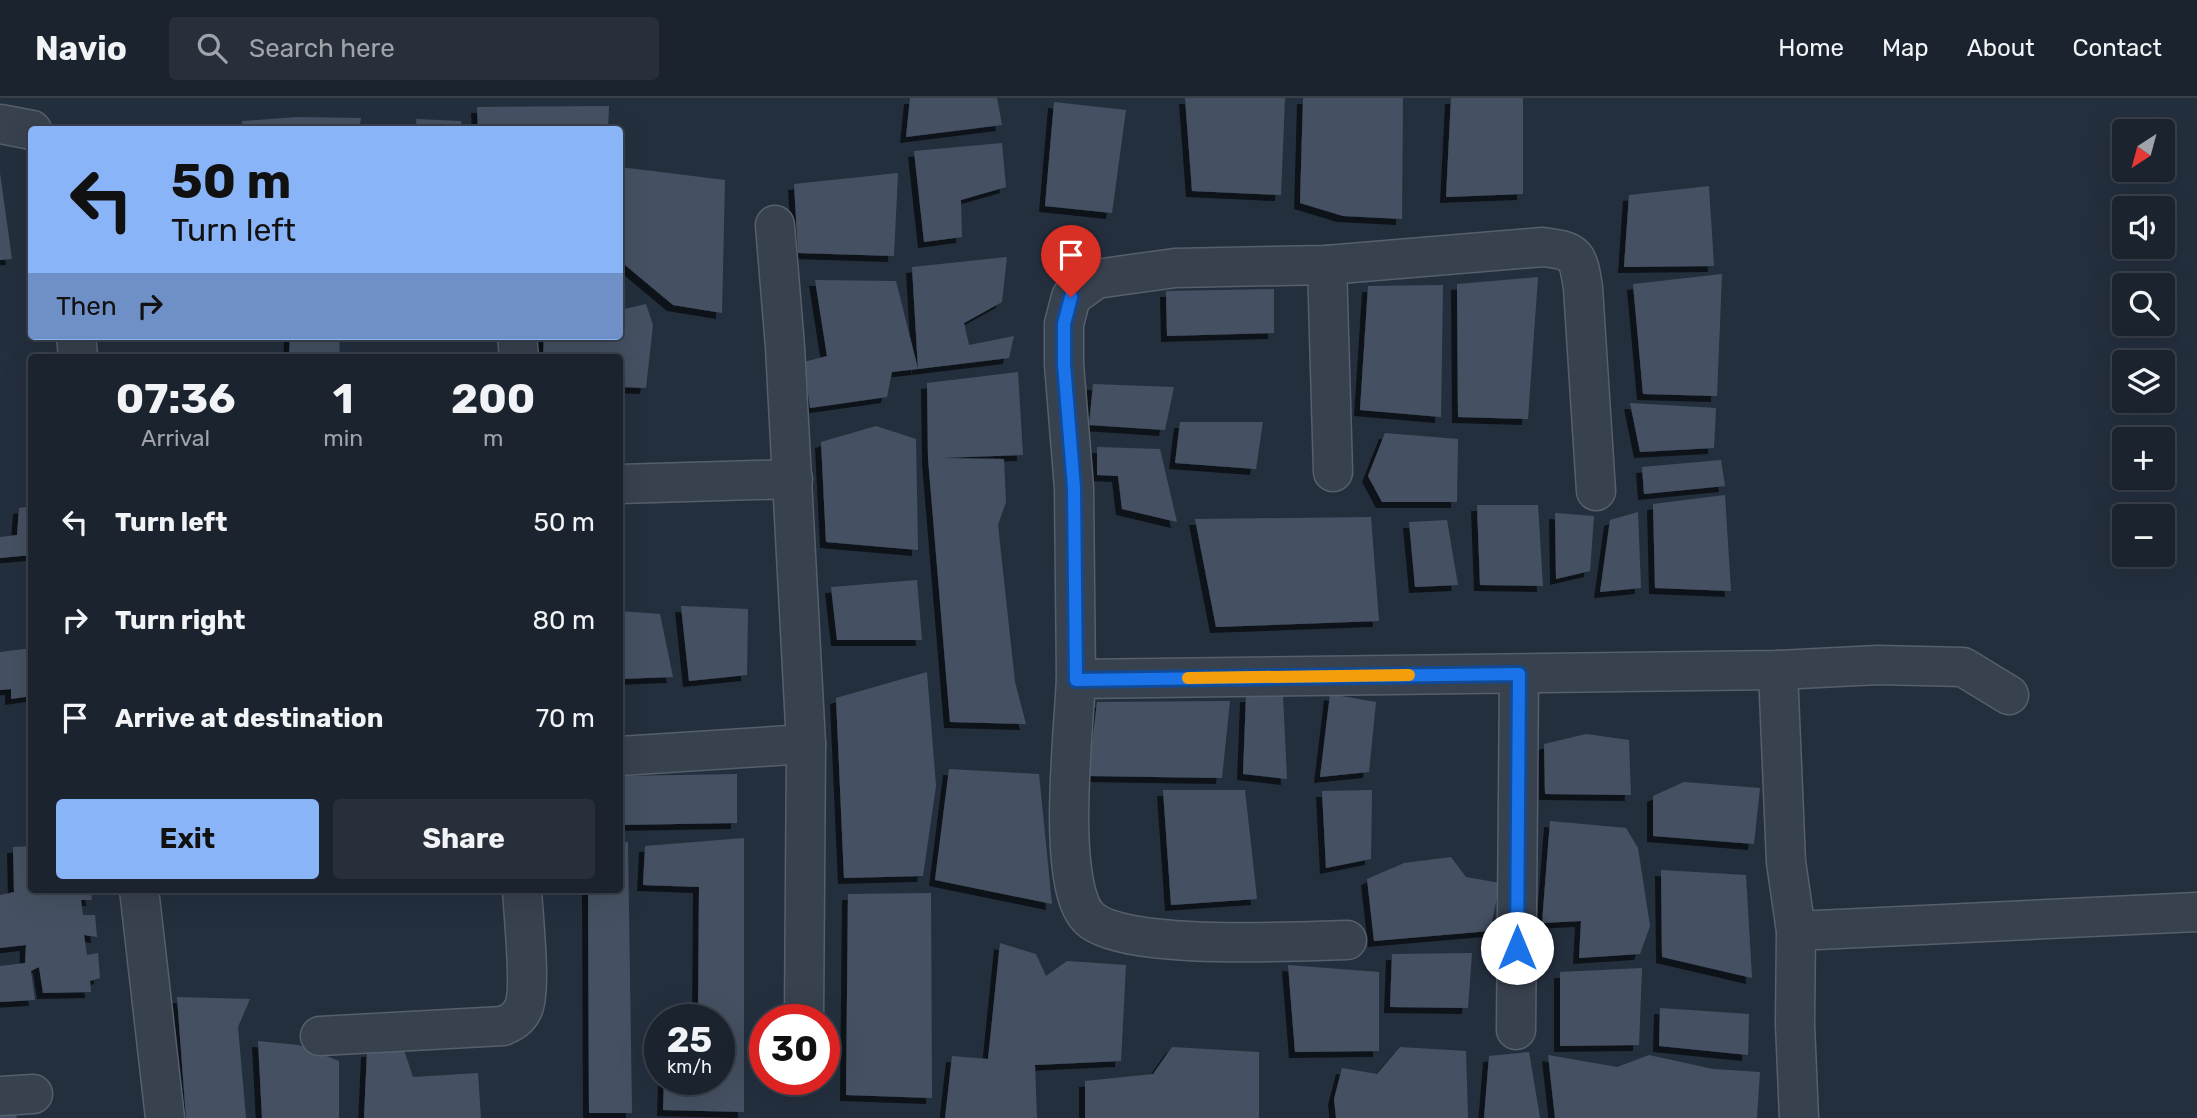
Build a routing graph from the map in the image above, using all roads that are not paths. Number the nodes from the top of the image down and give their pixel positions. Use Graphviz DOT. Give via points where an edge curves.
graph roads {
  1 [pos="0,124"];
  2 [pos="28,129"];
  3 [pos="775,225"];
  4 [pos="1327,265"];
  5 [pos="1333,472"];
  6 [pos="793,480"];
  7 [pos="623,484"];
  8 [pos="1596,492"];
  9 [pos="1777,670"];
  10 [pos="1519,674"];
  11 [pos="1076,680"];
  12 [pos="2009,695"];
  13 [pos="806,744"];
  14 [pos="623,757"];
  15 [pos="139,893"];
  16 [pos="522,893"];
  17 [pos="2197,912"];
  18 [pos="1796,931"];
  19 [pos="1347,940"];
  20 [pos="804,1004"];
  21 [pos="1516,1030"];
  22 [pos="320,1037"];
  23 [pos="165,1118"];
  24 [pos="1799,1118"];
  1 -- 2 [label="street"];
  3 -- 6 [label="street"];
  4 -- 5 [label="street"];
  4 -- 8 [label="street" via="1543,247 1568,250 1579,261 1583,288"];
  4 -- 11 [label="street" via="1120,273 1096,279 1071,297 1064,324 1064,364 1074,488"];
  6 -- 7 [label="street"];
  6 -- 13 [label="street"];
  9 -- 10 [label="street"];
  9 -- 12 [label="street" via="1963,667"];
  9 -- 18 [label="street" via="1786,862"];
  10 -- 11 [label="street"];
  10 -- 21 [label="street"];
  11 -- 19 [label="street" via="1070,866 1077,897 1090,920 1128,935 1177,941"];
  13 -- 14 [label="street"];
  13 -- 20 [label="street"];
  15 -- 23 [label="street"];
  16 -- 22 [label="street" via="526,990 524,1007 515,1020 502,1026"];
  17 -- 18 [label="street"];
  18 -- 24 [label="street"];
}
